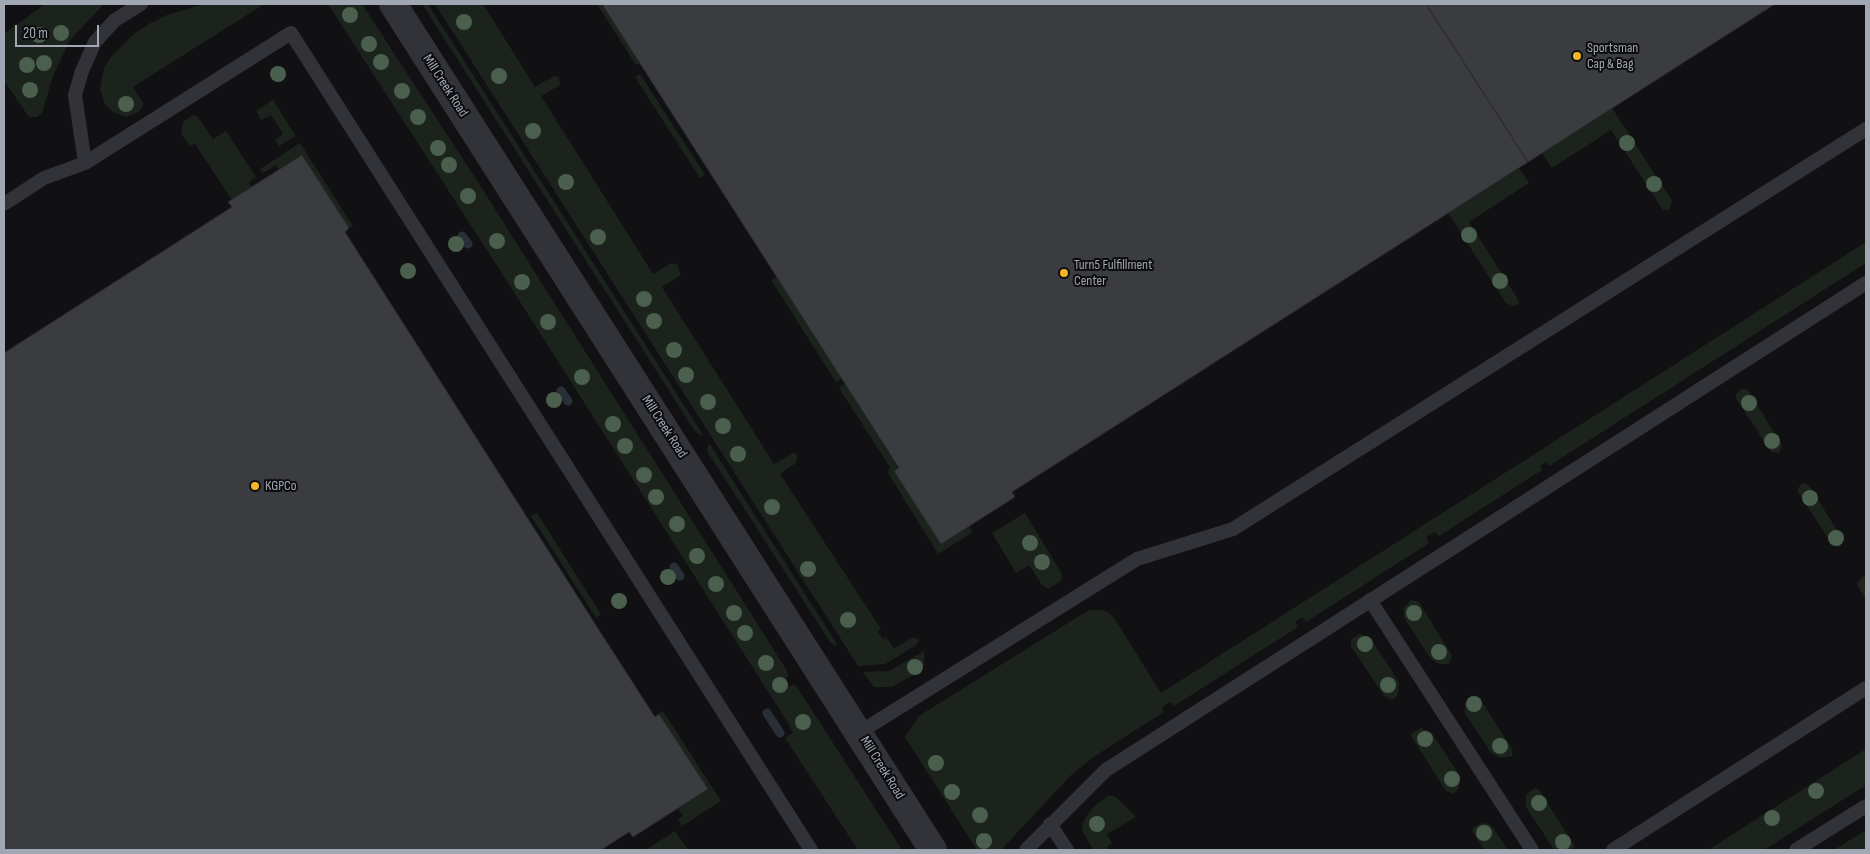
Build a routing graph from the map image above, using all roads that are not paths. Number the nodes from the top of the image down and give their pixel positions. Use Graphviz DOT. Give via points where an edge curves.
graph roads {
  1 [pos="141,4"];
  2 [pos="393,4"];
  3 [pos="1866,129"];
  4 [pos="85,163"];
  5 [pos="4,204"];
  6 [pos="1866,283"];
  7 [pos="1370,600"];
  8 [pos="1866,688"];
  9 [pos="860,732"];
  10 [pos="1866,806"];
  11 [pos="1050,824"];
  12 [pos="811,850"];
  13 [pos="933,850"];
  14 [pos="1026,850"];
  15 [pos="1067,850"];
  16 [pos="1532,850"];
  17 [pos="1613,850"];
  18 [pos="1796,850"];
  1 -- 4 [label="lane" via="115,20 95,42 82,71 75,95"];
  2 -- 9 [label="street, Mill Creek Road"];
  3 -- 9 [label="lane" via="1233,528 1137,559"];
  4 -- 5 [label="lane" via="44,178"];
  4 -- 12 [label="lane" via="291,33"];
  6 -- 7 [label="lane"];
  7 -- 11 [label="lane" via="1106,770"];
  7 -- 16 [label="lane"];
  8 -- 17 [label="lane"];
  9 -- 13 [label="street, Mill Creek Road"];
  10 -- 18 [label="lane"];
  11 -- 14 [label="lane"];
  11 -- 15 [label="lane"];
}
